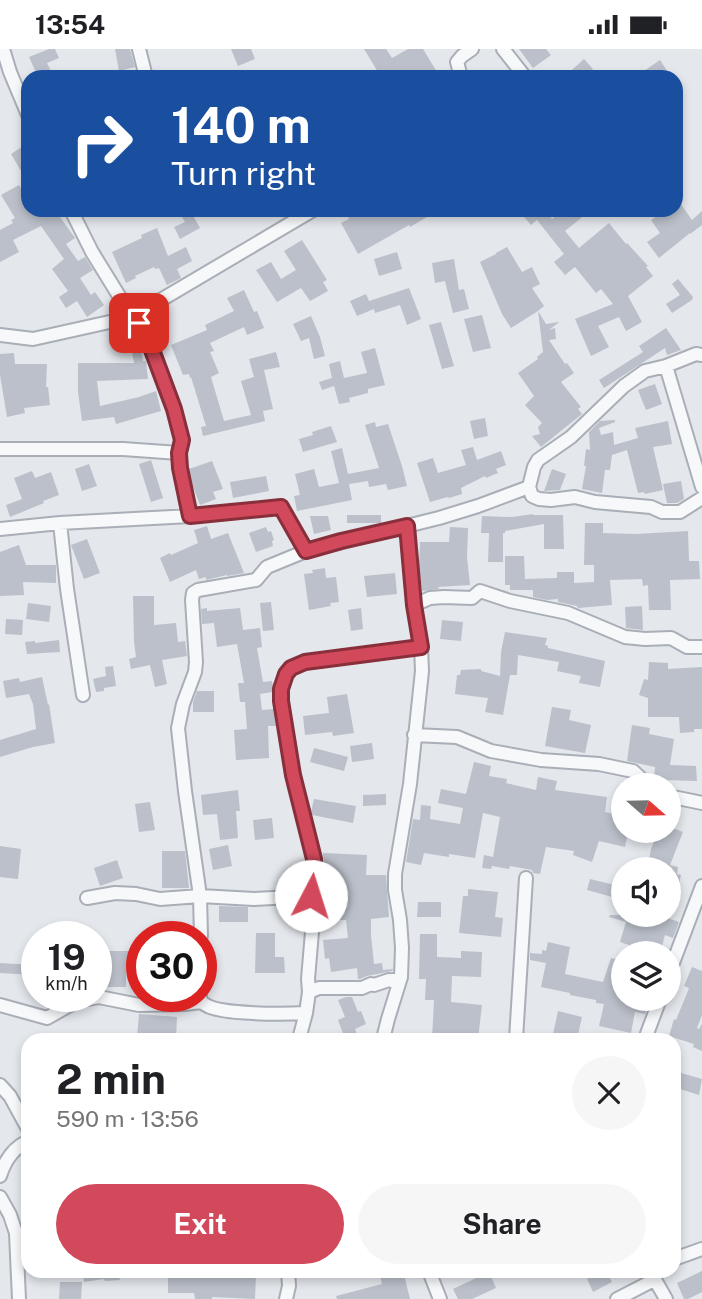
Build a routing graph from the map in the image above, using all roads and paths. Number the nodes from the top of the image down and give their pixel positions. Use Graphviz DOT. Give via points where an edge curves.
graph roads {
  1 [pos="3,49"];
  2 [pos="139,49"];
  3 [pos="472,49"];
  4 [pos="503,49"];
  5 [pos="144,70"];
  6 [pos="459,70"];
  7 [pos="520,70"];
  8 [pos="21,98"];
  9 [pos="74,217"];
  10 [pos="301,217"];
  11 [pos="132,317"];
  12 [pos="0,335"];
  13 [pos="702,355"];
  14 [pos="666,366"];
  15 [pos="0,449"];
  16 [pos="179,453"];
  17 [pos="529,487"];
  18 [pos="702,487"];
  19 [pos="702,498"];
  20 [pos="190,516"];
  21 [pos="60,523"];
  22 [pos="407,526"];
  23 [pos="0,529"];
  24 [pos="306,551"];
  25 [pos="414,605"];
  26 [pos="421,647"];
  27 [pos="702,647"];
  28 [pos="83,695"];
  29 [pos="414,735"];
  30 [pos="635,773"];
  31 [pos="681,799"];
  32 [pos="702,803"];
  33 [pos="526,878"];
  34 [pos="702,885"];
  35 [pos="200,896"];
  36 [pos="311,896"];
  37 [pos="88,898"];
  38 [pos="201,921"];
  39 [pos="681,941"];
  40 [pos="401,977"];
  41 [pos="309,992"];
  42 [pos="126,1002"];
  43 [pos="0,1005"];
  44 [pos="217,1009"];
  45 [pos="656,1011"];
  46 [pos="306,1013"];
  47 [pos="301,1033"];
  48 [pos="384,1033"];
  49 [pos="516,1033"];
  50 [pos="647,1033"];
  51 [pos="0,1085"];
  52 [pos="21,1116"];
  53 [pos="21,1144"];
  54 [pos="0,1176"];
  55 [pos="1,1202"];
  56 [pos="702,1249"];
  57 [pos="681,1256"];
  58 [pos="288,1278"];
  59 [pos="432,1278"];
  60 [pos="648,1278"];
  61 [pos="654,1278"];
  62 [pos="19,1299"];
  63 [pos="286,1299"];
  64 [pos="440,1299"];
  65 [pos="617,1299"];
  66 [pos="666,1299"];
  1 -- 8 [label="street"];
  2 -- 5 [label="street"];
  3 -- 6 [label="street" via="457,62"];
  4 -- 7 [label="street"];
  9 -- 11 [label="street"];
  10 -- 11 [label="street"];
  11 -- 12 [label="street" via="33,339"];
  11 -- 16 [label="street" via="144,331 171,399 182,440"];
  13 -- 14 [label="street"];
  14 -- 17 [label="street" via="645,372 624,386 571,437 538,460"];
  14 -- 18 [label="street"];
  15 -- 16 [label="street"];
  16 -- 20 [label="street"];
  17 -- 19 [label="street" via="539,499 575,497 662,512 680,512"];
  17 -- 22 [label="street"];
  20 -- 21 [label="street"];
  20 -- 24 [label="street" via="281,507"];
  21 -- 23 [label="street"];
  21 -- 28 [label="street"];
  22 -- 24 [label="street"];
  22 -- 25 [label="street"];
  24 -- 35 [label="street" via="267,568 256,580 193,593 195,672 178,728"];
  25 -- 26 [label="street"];
  25 -- 27 [label="street" via="430,598 472,598 480,591 568,613 625,637 671,638"];
  26 -- 29 [label="street" via="421,692"];
  26 -- 36 [label="street" via="305,662 291,668 283,681 288,748 314,859"];
  29 -- 30 [label="street" via="457,737 491,751"];
  29 -- 40 [label="street" via="395,874"];
  31 -- 32 [label="street"];
  33 -- 49 [label="street"];
  34 -- 39 [label="street"];
  35 -- 36 [label="street"];
  35 -- 37 [label="street" via="160,899 115,893"];
  35 -- 38 [label="street"];
  36 -- 41 [label="street"];
  40 -- 41 [label="street" via="362,988"];
  40 -- 48 [label="street"];
  41 -- 46 [label="street"];
  42 -- 43 [label="street" via="99,997 77,1001 47,1018"];
  44 -- 46 [label="street"];
  45 -- 50 [label="street"];
  46 -- 47 [label="street"];
  51 -- 52 [label="street"];
  53 -- 54 [label="street" via="10,1154"];
  55 -- 62 [label="street" via="16,1233"];
  56 -- 57 [label="street"];
  58 -- 63 [label="street"];
  59 -- 64 [label="street"];
  60 -- 65 [label="street"];
  61 -- 66 [label="street"];
}
